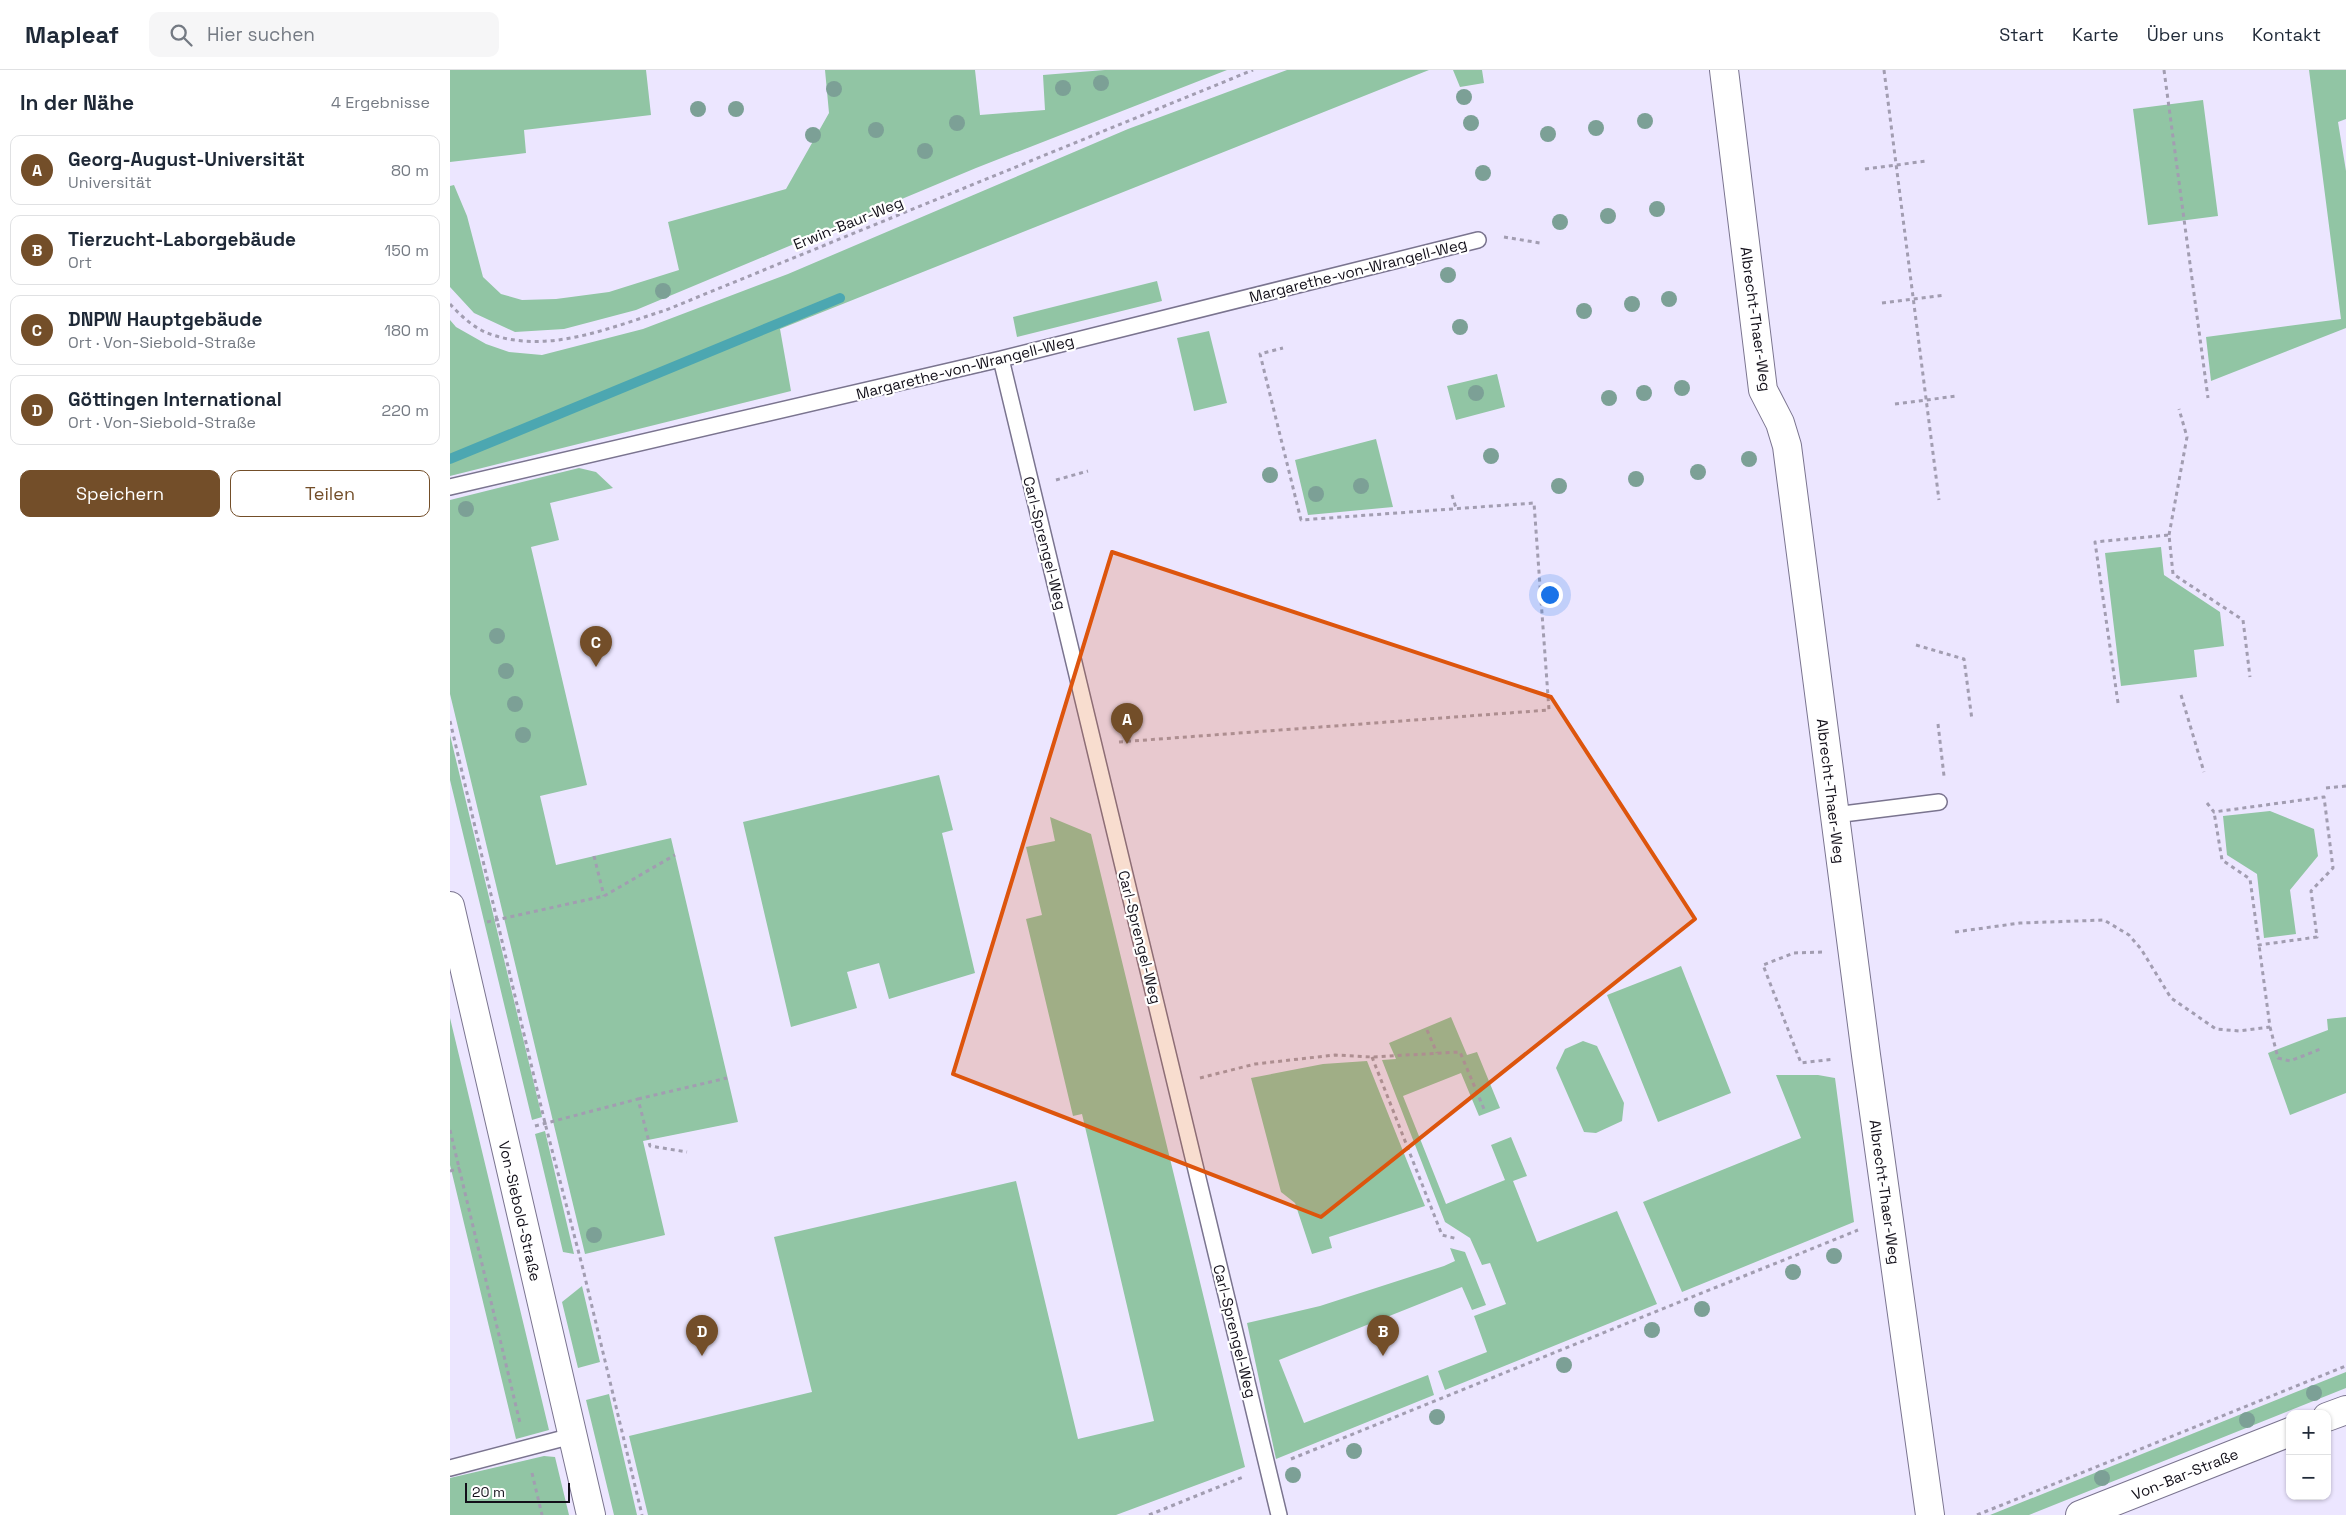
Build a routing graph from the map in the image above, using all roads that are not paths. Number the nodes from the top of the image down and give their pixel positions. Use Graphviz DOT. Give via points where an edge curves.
graph roads {
  1 [pos="1724,70"];
  2 [pos="1478,240"];
  3 [pos="1000,359"];
  4 [pos="450,487"];
  5 [pos="1940,802"];
  6 [pos="1835,815"];
  7 [pos="450,906"];
  8 [pos="2346,1410"];
  9 [pos="2331,1416"];
  10 [pos="2286,1434"];
  11 [pos="572,1436"];
  12 [pos="450,1468"];
  13 [pos="591,1515"];
  14 [pos="1279,1515"];
  15 [pos="1930,1515"];
  16 [pos="2080,1515"];
  1 -- 6 [label="street, Albrecht-Thaer-Weg" via="1764,390 1787,446"];
  2 -- 3 [label="lane, Margarethe-von-Wrangell-Weg"];
  3 -- 4 [label="lane, Margarethe-von-Wrangell-Weg"];
  3 -- 14 [label="lane, Carl-Sprengel-Weg"];
  5 -- 6 [label="lane"];
  6 -- 15 [label="street, Albrecht-Thaer-Weg"];
  7 -- 11 [label="street, Von-Siebold-Straße"];
  8 -- 9 [label="street"];
  10 -- 16 [label="street, Von-Bar-Straße"];
  11 -- 12 [label="lane"];
  11 -- 13 [label="street, Von-Siebold-Straße"];
}
